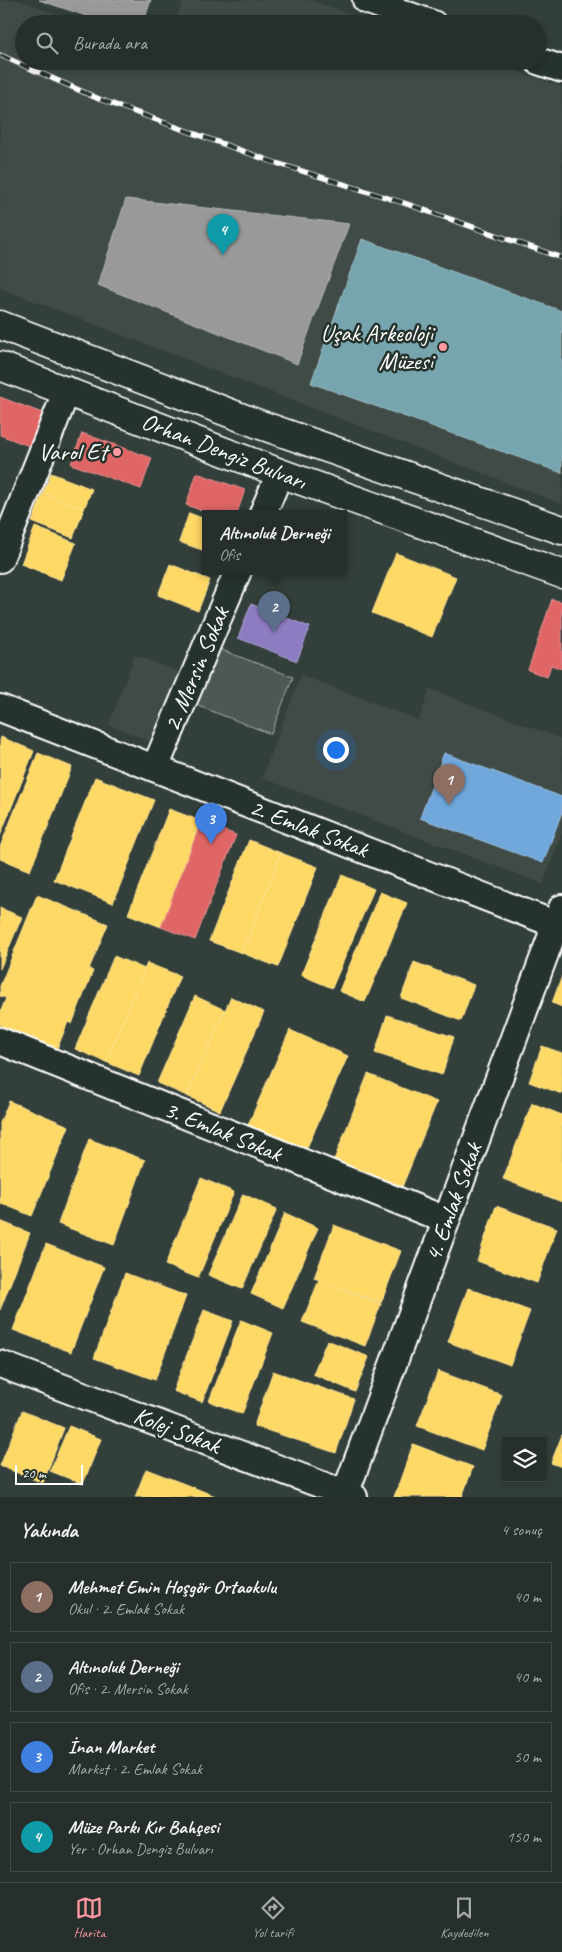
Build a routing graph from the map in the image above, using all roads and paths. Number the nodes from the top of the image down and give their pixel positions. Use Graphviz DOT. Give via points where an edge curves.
graph roads {
  1 [pos="366,0"];
  2 [pos="408,15"];
  3 [pos="547,64"];
  4 [pos="562,69"];
  5 [pos="0,325"];
  6 [pos="0,366"];
  7 [pos="66,390"];
  8 [pos="280,473"];
  9 [pos="264,510"];
  10 [pos="562,530"];
  11 [pos="0,560"];
  12 [pos="562,574"];
  13 [pos="236,575"];
  14 [pos="0,708"];
  15 [pos="155,768"];
  16 [pos="560,919"];
  17 [pos="0,1041"];
  18 [pos="446,1220"];
  19 [pos="0,1364"];
  20 [pos="348,1496"];
  1 -- 2 [label="street"];
  3 -- 4 [label="street"];
  5 -- 10 [label="main road, Orhan Dengiz Bulvarı" via="260,425"];
  6 -- 7 [label="main road, Orhan Dengiz Bulvarı"];
  7 -- 8 [label="main road, Orhan Dengiz Bulvarı"];
  7 -- 11 [label="street"];
  8 -- 9 [label="street"];
  8 -- 12 [label="main road, Orhan Dengiz Bulvarı"];
  13 -- 15 [label="street, 2. Mersin Sokak"];
  14 -- 15 [label="street, 2. Emlak Sokak"];
  15 -- 16 [label="street, 2. Emlak Sokak"];
  16 -- 18 [label="street, 4. Emlak Sokak"];
  17 -- 18 [label="street, 3. Emlak Sokak"];
  18 -- 20 [label="street, 4. Emlak Sokak"];
  19 -- 20 [label="street, Kolej Sokak"];
}
